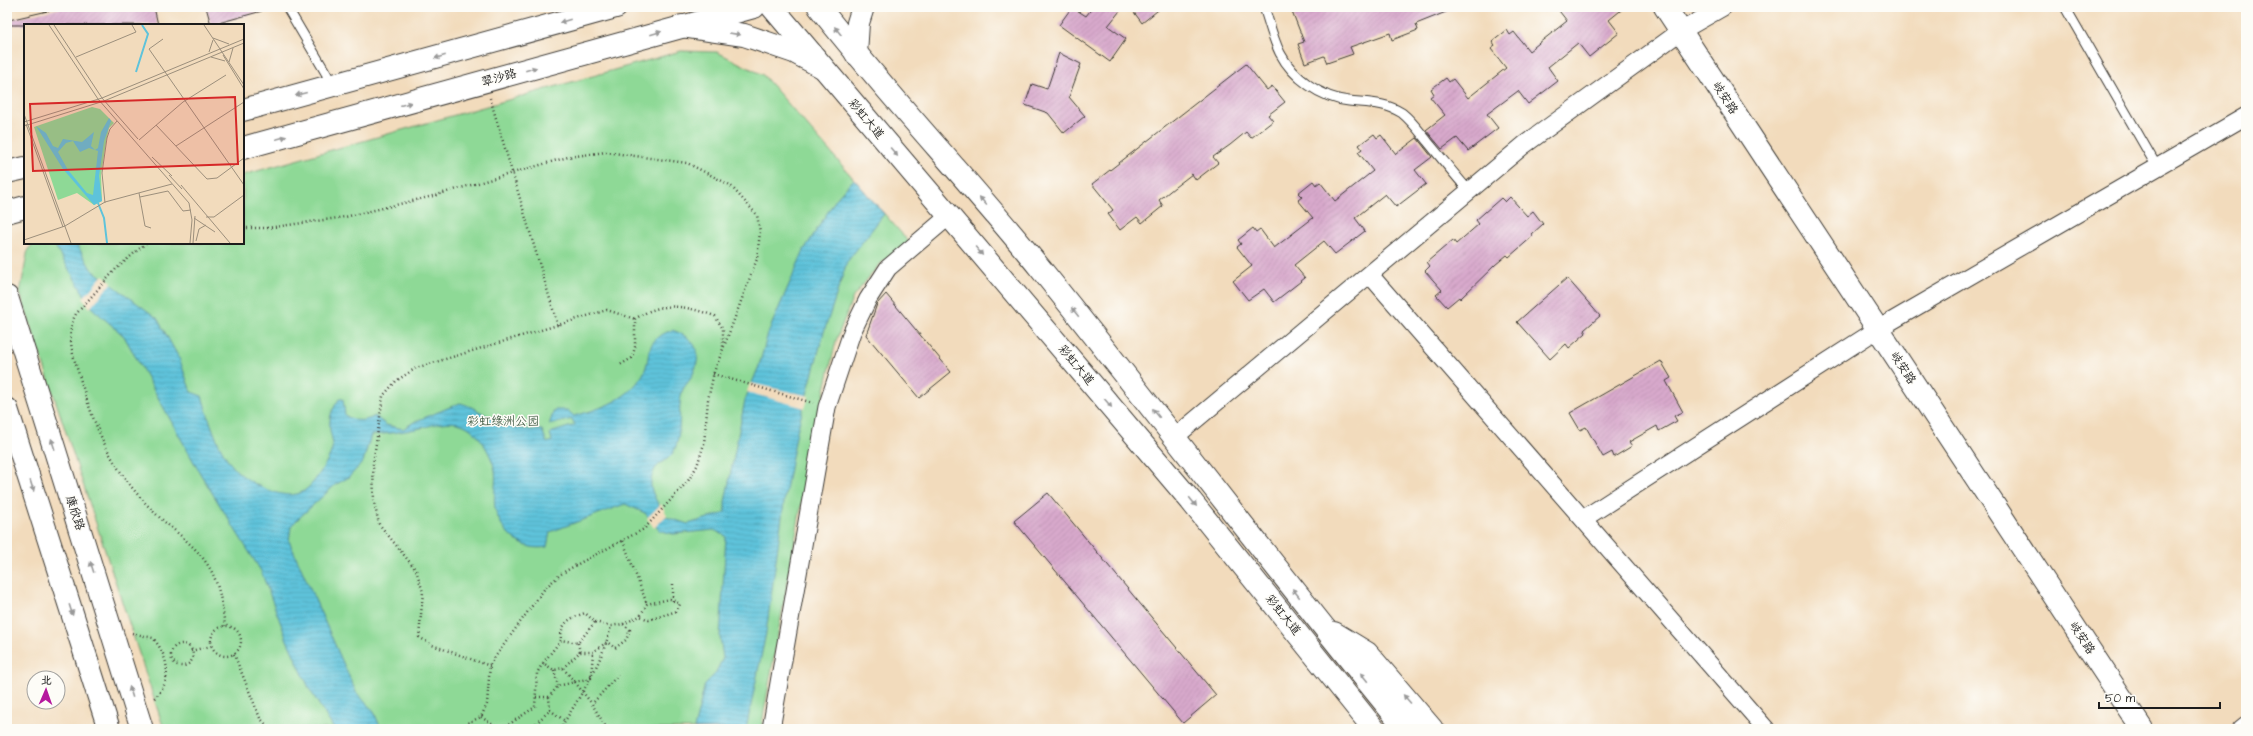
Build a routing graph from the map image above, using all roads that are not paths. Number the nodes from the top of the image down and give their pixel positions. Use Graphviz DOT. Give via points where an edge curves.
graph roads {
  1 [pos="287,7"];
  2 [pos="616,7"];
  3 [pos="754,7"];
  4 [pos="772,7"];
  5 [pos="819,7"];
  6 [pos="863,7"];
  7 [pos="1264,7"];
  8 [pos="1665,7"];
  9 [pos="1723,7"];
  10 [pos="2065,7"];
  11 [pos="682,26"];
  12 [pos="1681,31"];
  13 [pos="856,54"];
  14 [pos="824,68"];
  15 [pos="334,85"];
  16 [pos="244,110"];
  17 [pos="2246,116"];
  18 [pos="244,148"];
  19 [pos="2157,167"];
  20 [pos="24,168"];
  21 [pos="7,172"];
  22 [pos="1469,191"];
  23 [pos="24,208"];
  24 [pos="7,212"];
  25 [pos="950,216"];
  26 [pos="1370,275"];
  27 [pos="7,297"];
  28 [pos="1878,329"];
  29 [pos="7,409"];
  30 [pos="1175,438"];
  31 [pos="1583,519"];
  32 [pos="1320,624"];
  33 [pos="140,721"];
  34 [pos="2246,725"];
  35 [pos="109,729"];
  36 [pos="772,729"];
  37 [pos="1374,729"];
  38 [pos="1406,729"];
  39 [pos="1432,729"];
  40 [pos="1766,729"];
  41 [pos="2142,729"];
  42 [pos="2241,729"];
  1 -- 15 [label="lane"];
  2 -- 15 [label="main road, one-way"];
  3 -- 11 [label="main road, 翠沙路"];
  4 -- 14 [label="main road, 彩虹大道"];
  13 -- 5 [label="main road, 彩虹大道, one-way"];
  6 -- 13 [label="main road" via="858,23"];
  7 -- 22 [label="lane" via="1280,53 1292,71 1308,85 1327,96 1348,101 1371,101 1387,105 1402,113"];
  8 -- 12 [label="main road, 岐安路"];
  9 -- 12 [label="street"];
  10 -- 19 [label="lane"];
  11 -- 14 [label="main road, one-way" via="744,35 794,52"];
  18 -- 11 [label="main road, 翠沙路, one-way"];
  12 -- 22 [label="street" via="1524,145"];
  12 -- 28 [label="main road, 岐安路"];
  30 -- 13 [label="main road, 彩虹大道, one-way" via="1038,265"];
  14 -- 25 [label="main road, 彩虹大道, one-way"];
  15 -- 16 [label="main road, one-way"];
  17 -- 19 [label="street"];
  19 -- 28 [label="street"];
  20 -- 21 [label="main road"];
  22 -- 26 [label="street"];
  23 -- 24 [label="main road"];
  25 -- 36 [label="street" via="888,268 868,299 852,332 827,407"];
  25 -- 37 [label="main road, 彩虹大道, one-way" via="1192,501"];
  26 -- 30 [label="street"];
  26 -- 31 [label="street"];
  33 -- 27 [label="main road, 康欣路, one-way"];
  28 -- 31 [label="street"];
  28 -- 41 [label="main road, 岐安路"];
  29 -- 35 [label="main road, one-way"];
  32 -- 30 [label="main road, 彩虹大道, one-way"];
  31 -- 40 [label="street"];
  38 -- 32 [label="main road, 彩虹大道, one-way"];
  39 -- 32 [label="main road, one-way" via="1367,653"];
  34 -- 42 [label="street"];
}
